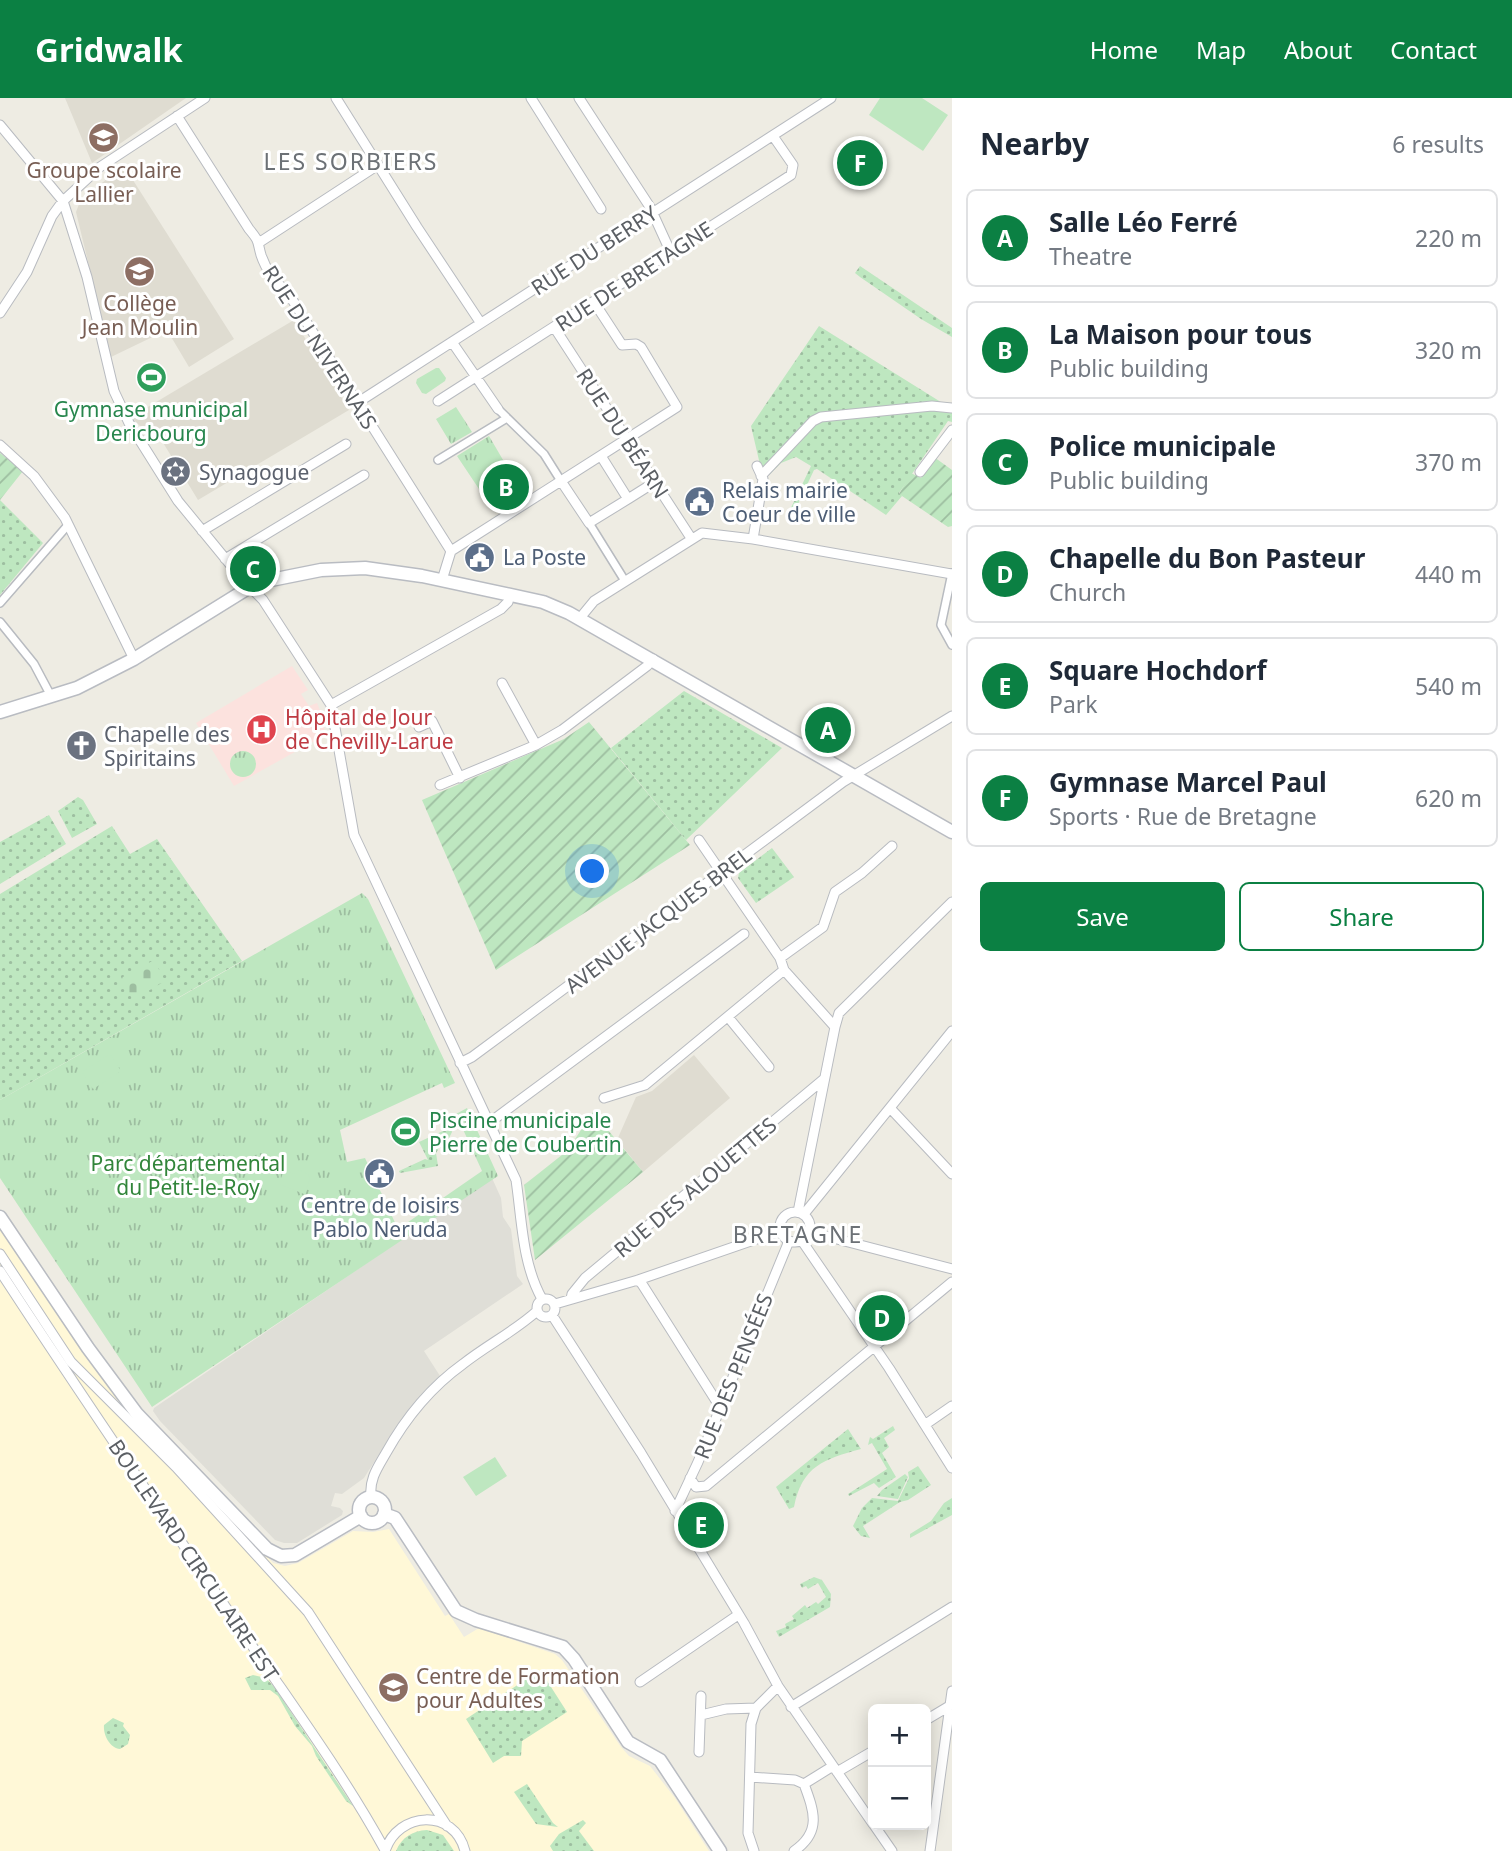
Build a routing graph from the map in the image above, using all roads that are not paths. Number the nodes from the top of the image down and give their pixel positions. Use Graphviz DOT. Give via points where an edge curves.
graph roads {
  1 [pos="205,98"];
  2 [pos="336,98"];
  3 [pos="531,98"];
  4 [pos="579,98"];
  5 [pos="831,98"];
  6 [pos="177,116"];
  7 [pos="0,125"];
  8 [pos="773,136"];
  9 [pos="378,165"];
  10 [pos="63,201"];
  11 [pos="601,209"];
  12 [pos="653,213"];
  13 [pos="260,242"];
  14 [pos="671,253"];
  15 [pos="594,302"];
  16 [pos="0,313"];
  17 [pos="480,323"];
  18 [pos="554,327"];
  19 [pos="452,342"];
  20 [pos="478,377"];
  21 [pos="438,401"];
  22 [pos="357,403"];
  23 [pos="952,408"];
  24 [pos="498,409"];
  25 [pos="507,418"];
  26 [pos="952,430"];
  27 [pos="626,438"];
  28 [pos="346,444"];
  29 [pos="0,445"];
  30 [pos="601,456"];
  31 [pos="438,460"];
  32 [pos="757,466"];
  33 [pos="920,472"];
  34 [pos="364,475"];
  35 [pos="761,476"];
  36 [pos="562,481"];
  37 [pos="655,482"];
  38 [pos="628,499"];
  39 [pos="589,523"];
  40 [pos="68,524"];
  41 [pos="202,531"];
  42 [pos="691,538"];
  43 [pos="753,539"];
  44 [pos="451,551"];
  45 [pos="225,559"];
  46 [pos="952,573"];
  47 [pos="442,580"];
  48 [pos="625,581"];
  49 [pos="250,587"];
  50 [pos="510,594"];
  51 [pos="0,603"];
  52 [pos="580,618"];
  53 [pos="0,622"];
  54 [pos="952,645"];
  55 [pos="134,659"];
  56 [pos="653,659"];
  57 [pos="502,683"];
  58 [pos="52,696"];
  59 [pos="331,705"];
  60 [pos="0,712"];
  61 [pos="952,716"];
  62 [pos="419,727"];
  63 [pos="536,745"];
  64 [pos="854,774"];
  65 [pos="460,778"];
  66 [pos="440,785"];
  67 [pos="952,832"];
  68 [pos="699,839"];
  69 [pos="892,846"];
  70 [pos="721,873"];
  71 [pos="952,902"];
  72 [pos="744,934"];
  73 [pos="780,958"];
  74 [pos="785,970"];
  75 [pos="728,1017"];
  76 [pos="835,1027"];
  77 [pos="952,1031"];
  78 [pos="460,1062"];
  79 [pos="769,1067"];
  80 [pos="824,1079"];
  81 [pos="604,1098"];
  82 [pos="890,1108"];
  83 [pos="489,1123"];
  84 [pos="952,1174"];
  85 [pos="801,1213"];
  86 [pos="0,1217"];
  87 [pos="780,1231"];
  88 [pos="810,1232"];
  89 [pos="789,1241"];
  90 [pos="802,1241"];
  91 [pos="0,1254"];
  92 [pos="952,1269"];
  93 [pos="0,1271"];
  94 [pos="638,1280"];
  95 [pos="952,1282"];
  96 [pos="542,1299"];
  97 [pos="571,1300"];
  98 [pos="555,1304"];
  99 [pos="537,1311"];
  100 [pos="552,1315"];
  101 [pos="873,1346"];
  102 [pos="952,1406"];
  103 [pos="720,1408"];
  104 [pos="926,1424"];
  105 [pos="952,1468"];
  106 [pos="690,1478"];
  107 [pos="371,1497"];
  108 [pos="675,1511"];
  109 [pos="384,1514"];
  110 [pos="361,1516"];
  111 [pos="952,1607"];
  112 [pos="738,1615"];
  113 [pos="640,1682"];
  114 [pos="778,1686"];
  115 [pos="952,1691"];
  116 [pos="701,1696"];
  117 [pos="951,1705"];
  118 [pos="791,1707"];
  119 [pos="756,1708"];
  120 [pos="701,1715"];
  121 [pos="931,1717"];
  122 [pos="699,1752"];
  123 [pos="868,1753"];
  124 [pos="835,1769"];
  125 [pos="750,1777"];
  126 [pos="804,1784"];
  127 [pos="868,1817"];
  128 [pos="447,1826"];
  129 [pos="877,1830"];
  130 [pos="890,1850"];
  131 [pos="385,1851"];
  132 [pos="465,1851"];
  133 [pos="720,1851"];
  134 [pos="754,1851"];
  135 [pos="794,1851"];
  136 [pos="930,1851"];
  1 -- 6 [label="street"];
  2 -- 9 [label="street"];
  3 -- 11 [label="street"];
  4 -- 12 [label="street"];
  5 -- 8 [label="street, RUE DU BERRY"];
  6 -- 10 [label="street" via="100,167"];
  6 -- 13 [label="street, RUE DU NIVERNAIS"];
  7 -- 10 [label="street"];
  8 -- 12 [label="street, RUE DU BERRY"];
  8 -- 14 [label="street, RUE DE BRETAGNE" via="793,165 791,175"];
  9 -- 13 [label="street"];
  9 -- 17 [label="street"];
  10 -- 16 [label="street"];
  10 -- 41 [label="street" via="114,391 138,438"];
  12 -- 14 [label="street"];
  12 -- 17 [label="street, RUE DU BERRY"];
  13 -- 22 [label="street, RUE DU NIVERNAIS" via="275,283 288,293"];
  14 -- 15 [label="street, RUE DE BRETAGNE"];
  15 -- 18 [label="street, RUE DE BRETAGNE"];
  15 -- 27 [label="street" via="622,345 641,347 677,407"];
  17 -- 19 [label="street, RUE DU BERRY"];
  18 -- 20 [label="street, RUE DE BRETAGNE"];
  18 -- 27 [label="street, RUE DU BÉARN"];
  19 -- 20 [label="street"];
  19 -- 22 [label="street, RUE DU BERRY"];
  20 -- 21 [label="street, RUE DE BRETAGNE"];
  20 -- 24 [label="street"];
  22 -- 44 [label="street, RUE DU NIVERNAIS"];
  23 -- 35 [label="street" via="821,417"];
  24 -- 25 [label="street"];
  25 -- 31 [label="street"];
  25 -- 36 [label="street" via="544,454"];
  26 -- 33 [label="street"];
  27 -- 30 [label="street"];
  27 -- 37 [label="street, RUE DU BÉARN"];
  28 -- 41 [label="street"];
  29 -- 40 [label="street" via="34,476"];
  30 -- 36 [label="street"];
  30 -- 38 [label="street"];
  32 -- 35 [label="street"];
  34 -- 45 [label="street"];
  35 -- 43 [label="street"];
  36 -- 39 [label="street"];
  36 -- 44 [label="street"];
  37 -- 38 [label="street"];
  37 -- 42 [label="street, RUE DU BÉARN"];
  38 -- 39 [label="street"];
  39 -- 48 [label="street"];
  40 -- 51 [label="street"];
  40 -- 55 [label="street"];
  41 -- 45 [label="street"];
  42 -- 43 [label="street" via="709,533"];
  42 -- 48 [label="street"];
  43 -- 46 [label="street"];
  44 -- 47 [label="street"];
  45 -- 49 [label="street"];
  46 -- 54 [label="street" via="941,625"];
  47 -- 49 [label="main road" via="344,567"];
  47 -- 50 [label="main road"];
  48 -- 52 [label="street" via="594,601"];
  49 -- 55 [label="main road"];
  49 -- 59 [label="street"];
  50 -- 52 [label="main road"];
  50 -- 59 [label="street" via="500,610"];
  52 -- 56 [label="main road"];
  53 -- 58 [label="street" via="34,664"];
  55 -- 58 [label="main road"];
  56 -- 63 [label="street"];
  56 -- 64 [label="main road"];
  57 -- 63 [label="street"];
  58 -- 60 [label="main road"];
  59 -- 78 [label="street" via="354,835"];
  61 -- 64 [label="street, AVENUE JACQUES BREL"];
  62 -- 65 [label="street" via="432,721"];
  63 -- 65 [label="street"];
  64 -- 67 [label="main road"];
  64 -- 70 [label="street, AVENUE JACQUES BREL"];
  65 -- 66 [label="street"];
  68 -- 70 [label="street"];
  69 -- 73 [label="street" via="835,891 823,927"];
  70 -- 73 [label="street"];
  70 -- 78 [label="street, AVENUE JACQUES BREL"];
  71 -- 76 [label="street" via="839,1013"];
  72 -- 83 [label="street"];
  73 -- 74 [label="street"];
  74 -- 75 [label="street"];
  74 -- 76 [label="street"];
  75 -- 79 [label="street"];
  75 -- 81 [label="street" via="645,1086"];
  76 -- 80 [label="street"];
  77 -- 82 [label="street"];
  78 -- 83 [label="street"];
  80 -- 85 [label="street"];
  80 -- 97 [label="street, RUE DES ALOUETTES" via="586,1278"];
  82 -- 84 [label="street"];
  82 -- 85 [label="street"];
  83 -- 96 [label="street" via="516,1180 524,1242"];
  85 -- 87 [label="street" via="783,1217"];
  85 -- 88 [label="street" via="810,1222"];
  86 -- 110 [label="main road" via="137,1414 267,1549 281,1556 295,1555"];
  87 -- 89 [label="street"];
  87 -- 94 [label="street"];
  88 -- 90 [label="street"];
  88 -- 92 [label="street"];
  89 -- 90 [label="street"];
  89 -- 103 [label="street, RUE DES PENSÉES"];
  90 -- 101 [label="street"];
  91 -- 128 [label="street" via="71,1362 294,1594"];
  93 -- 131 [label="street, BOULEVARD CIRCULAIRE EST" via="291,1701"];
  94 -- 97 [label="street"];
  94 -- 103 [label="street"];
  95 -- 101 [label="street"];
  96 -- 98 [label="street"];
  96 -- 99 [label="street"];
  97 -- 98 [label="street"];
  98 -- 100 [label="street"];
  99 -- 100 [label="street" via="544,1317"];
  99 -- 107 [label="street" via="454,1370 416,1408 374,1473"];
  100 -- 108 [label="street"];
  101 -- 104 [label="street"];
  101 -- 106 [label="street" via="706,1486 696,1487"];
  102 -- 104 [label="street"];
  103 -- 106 [label="street, RUE DES PENSÉES"];
  104 -- 105 [label="street"];
  106 -- 108 [label="street, RUE DES PENSÉES"];
  107 -- 109 [label="main road" via="382,1502"];
  107 -- 110 [label="main road" via="362,1503"];
  108 -- 112 [label="street"];
  109 -- 110 [label="main road" via="376,1522"];
  109 -- 133 [label="main road" via="395,1518 456,1611 563,1647 628,1742 660,1760"];
  111 -- 118 [label="street"];
  112 -- 113 [label="street"];
  112 -- 114 [label="street"];
  114 -- 118 [label="street"];
  114 -- 119 [label="street"];
  115 -- 117 [label="street"];
  116 -- 120 [label="street"];
  117 -- 121 [label="street"];
  117 -- 136 [label="street"];
  118 -- 124 [label="street"];
  119 -- 120 [label="street"];
  119 -- 125 [label="street" via="751,1724"];
  120 -- 122 [label="street"];
  123 -- 124 [label="street"];
  124 -- 126 [label="street"];
  124 -- 127 [label="street"];
  125 -- 126 [label="street"];
  125 -- 134 [label="street" via="748,1833"];
  126 -- 135 [label="street" via="814,1824 808,1839"];
  128 -- 131 [label="street" via="425,1819 410,1822 391,1836"];
  128 -- 132 [label="street"];
  129 -- 130 [label="street"];
}
